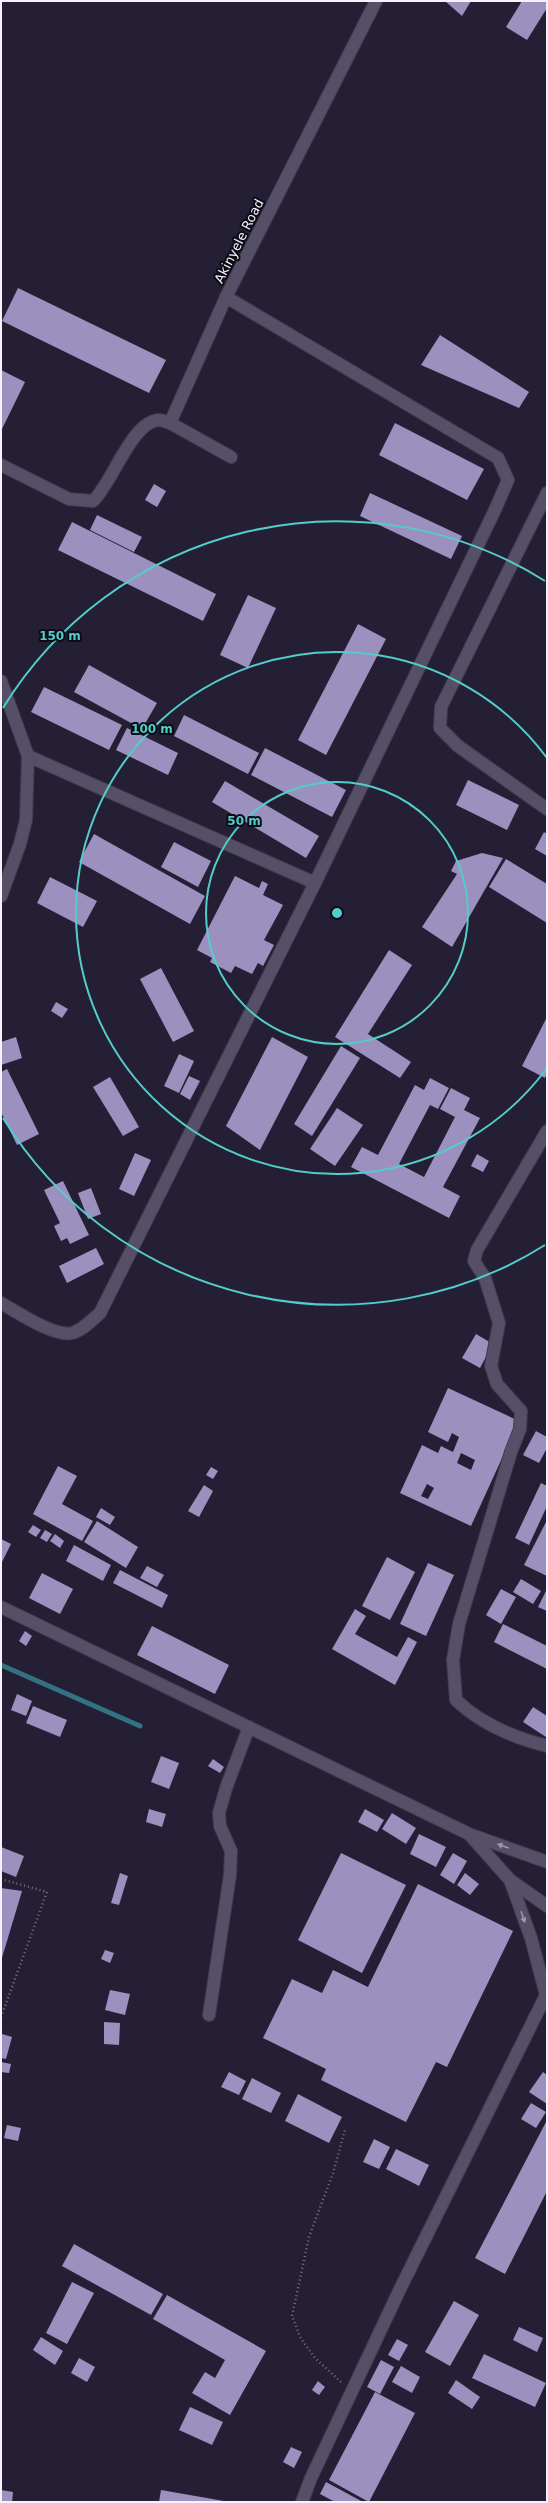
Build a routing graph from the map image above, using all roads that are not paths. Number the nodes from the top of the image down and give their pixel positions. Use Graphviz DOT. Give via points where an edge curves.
graph roads {
  1 [pos="376,1"];
  2 [pos="226,297"];
  3 [pos="170,423"];
  4 [pos="231,457"];
  5 [pos="1,465"];
  6 [pos="547,493"];
  7 [pos="1,681"];
  8 [pos="28,756"];
  9 [pos="547,809"];
  10 [pos="315,883"];
  11 [pos="1,896"];
  12 [pos="547,1130"];
  13 [pos="1,1303"];
  14 [pos="1,1607"];
  15 [pos="249,1727"];
  16 [pos="547,1746"];
  17 [pos="469,1834"];
  18 [pos="543,1860"];
  19 [pos="510,1880"];
  20 [pos="547,1906"];
  21 [pos="546,1994"];
  22 [pos="209,2015"];
  23 [pos="302,2502"];
  1 -- 2 [label="street, Akinyele Road"];
  2 -- 3 [label="street, Akinyele Road"];
  2 -- 10 [label="street" via="498,458 508,480"];
  3 -- 4 [label="street"];
  3 -- 5 [label="street" via="158,420 146,425 136,434 103,492 93,501 69,499"];
  6 -- 9 [label="street" via="441,707 440,728 458,746"];
  7 -- 8 [label="street"];
  8 -- 10 [label="street"];
  8 -- 11 [label="street" via="26,820"];
  10 -- 13 [label="street" via="100,1313 86,1326 72,1333 56,1332"];
  12 -- 16 [label="street" via="477,1250 474,1261 485,1278 498,1323 491,1366 497,1384 521,1411 520,1428 459,1624 454,1660 456,1700 473,1716 533,1743"];
  14 -- 15 [label="street"];
  15 -- 17 [label="street"];
  15 -- 22 [label="street" via="219,1813 220,1826 231,1850 230,1875"];
  18 -- 17 [label="street, one-way"];
  17 -- 19 [label="street"];
  19 -- 20 [label="street"];
  19 -- 21 [label="street, one-way" via="531,1938"];
  21 -- 23 [label="street" via="353,2390"];
}
